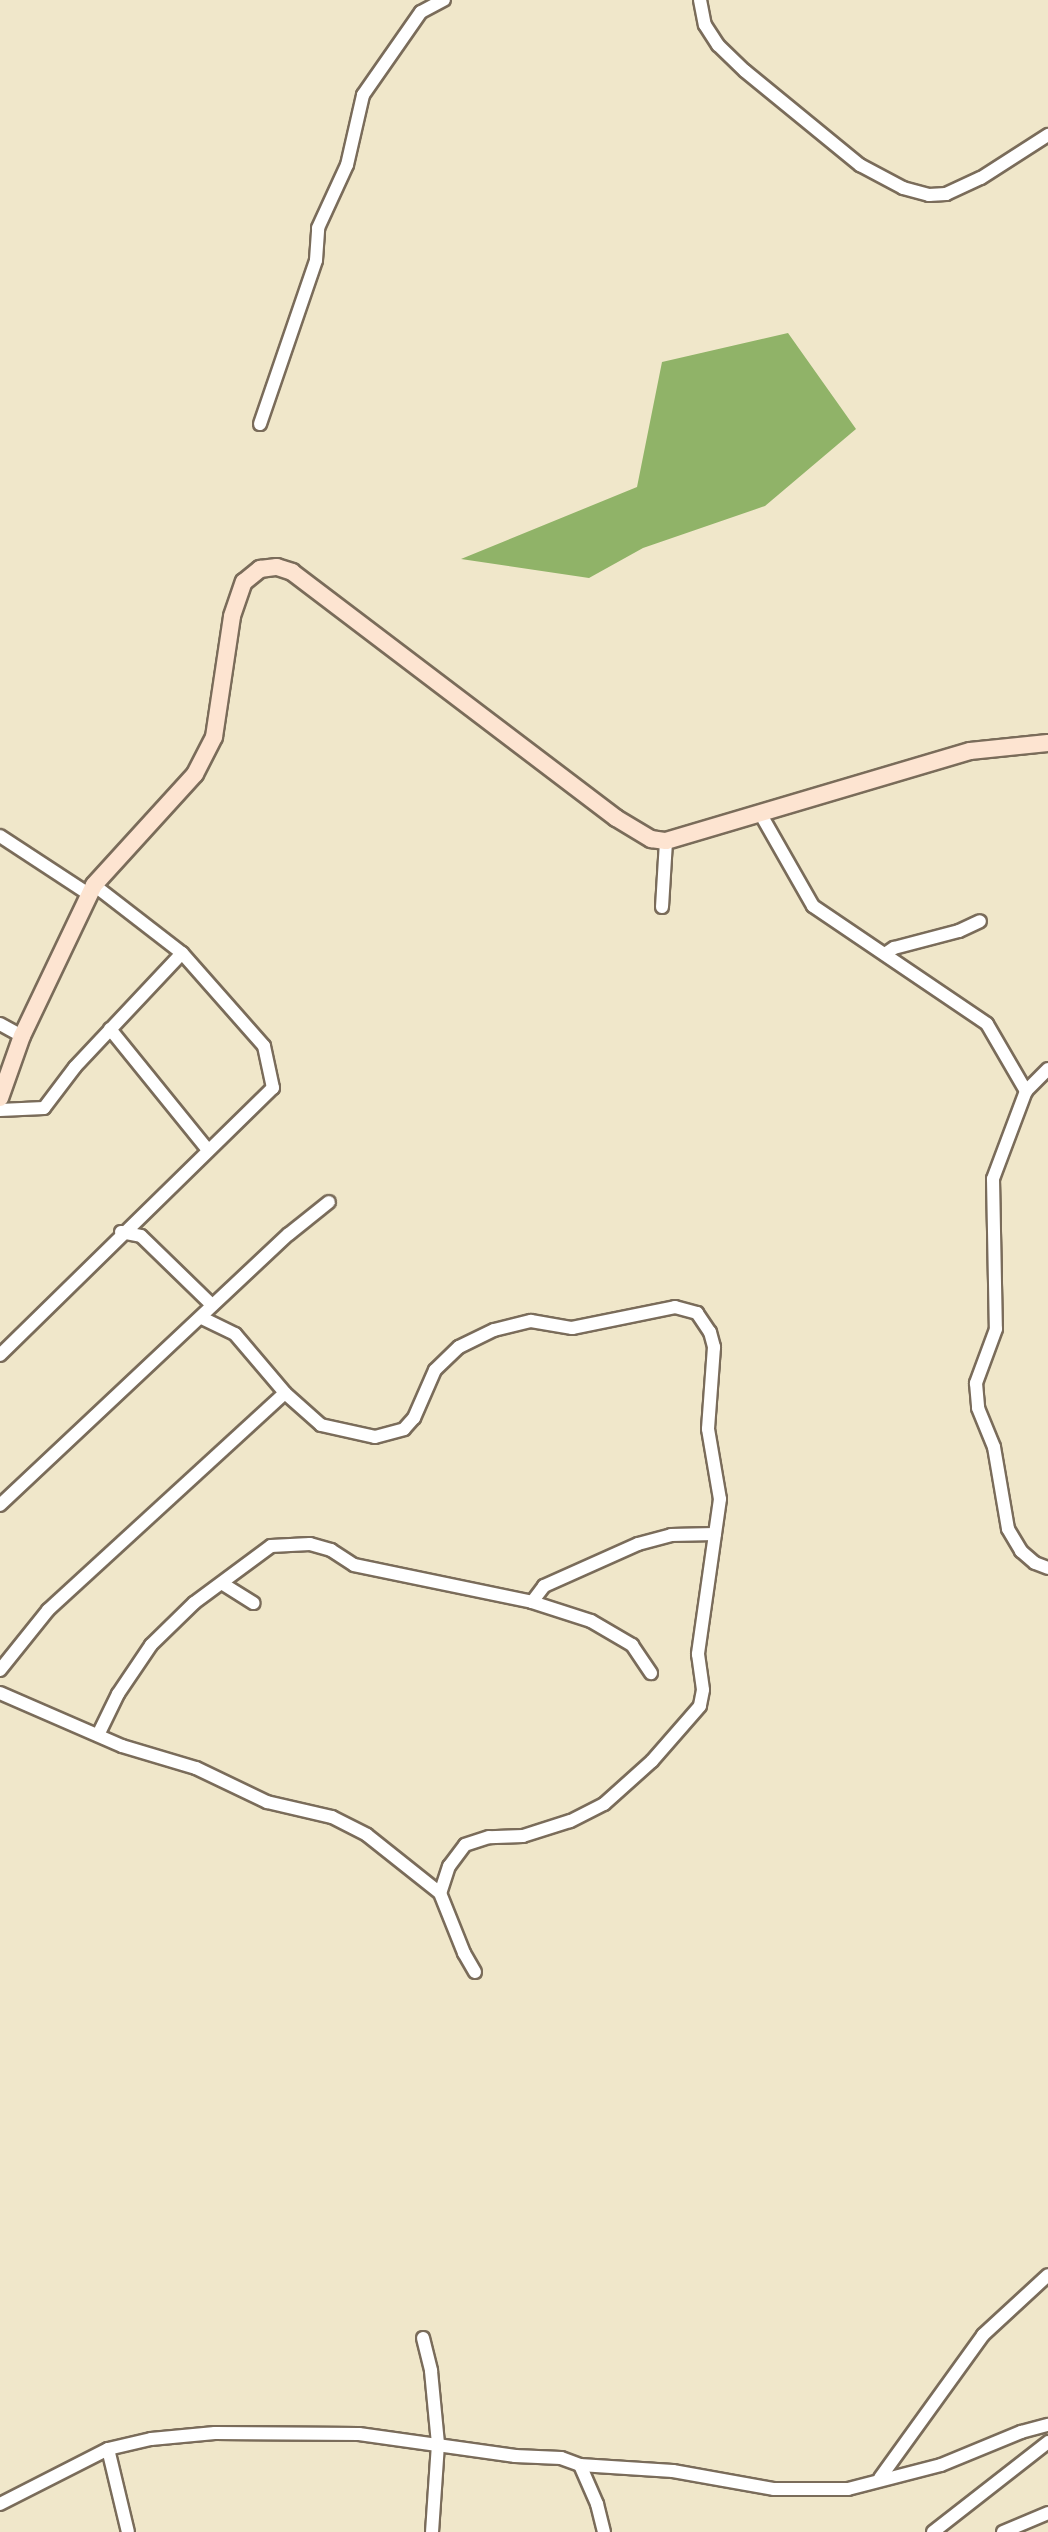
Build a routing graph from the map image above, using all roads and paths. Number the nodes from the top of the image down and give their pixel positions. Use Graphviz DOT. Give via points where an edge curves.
graph roads {
  1 [pos="444,0"];
  2 [pos="700,0"];
  3 [pos="422,6"];
  4 [pos="1048,135"];
  5 [pos="260,424"];
  6 [pos="1048,743"];
  7 [pos="760,813"];
  8 [pos="0,836"];
  9 [pos="666,841"];
  10 [pos="92,890"];
  11 [pos="662,907"];
  12 [pos="980,921"];
  13 [pos="182,953"];
  14 [pos="885,954"];
  15 [pos="0,1024"];
  16 [pos="110,1029"];
  17 [pos="22,1036"];
  18 [pos="1048,1069"];
  19 [pos="1026,1091"];
  20 [pos="0,1098"];
  21 [pos="0,1110"];
  22 [pos="208,1150"];
  23 [pos="329,1202"];
  24 [pos="121,1232"];
  25 [pos="212,1305"];
  26 [pos="202,1318"];
  27 [pos="0,1355"];
  28 [pos="285,1393"];
  29 [pos="0,1505"];
  30 [pos="715,1534"];
  31 [pos="1048,1568"];
  32 [pos="223,1584"];
  33 [pos="532,1602"];
  34 [pos="253,1603"];
  35 [pos="0,1670"];
  36 [pos="651,1673"];
  37 [pos="0,1693"];
  38 [pos="98,1735"];
  39 [pos="440,1893"];
  40 [pos="475,1972"];
  41 [pos="1048,2275"];
  42 [pos="423,2338"];
  43 [pos="1048,2425"];
  44 [pos="1048,2442"];
  45 [pos="438,2444"];
  46 [pos="108,2449"];
  47 [pos="580,2465"];
  48 [pos="880,2478"];
  49 [pos="0,2504"];
  50 [pos="1048,2513"];
  51 [pos="128,2532"];
  52 [pos="432,2532"];
  53 [pos="604,2532"];
  54 [pos="933,2532"];
  55 [pos="1003,2532"];
  1 -- 3 [label="street"];
  2 -- 4 [label="street" via="705,25 745,71 860,165 903,188 946,194"];
  3 -- 5 [label="street" via="363,95 347,165 318,228 316,260"];
  6 -- 7 [label="street" via="970,751"];
  7 -- 9 [label="street"];
  7 -- 14 [label="street" via="813,906"];
  8 -- 10 [label="street"];
  9 -- 10 [label="street" via="651,839 616,818 292,572 277,567 260,569 244,582 232,616 214,737 195,774"];
  9 -- 11 [label="street"];
  10 -- 13 [label="street"];
  10 -- 17 [label="street"];
  12 -- 14 [label="street"];
  13 -- 16 [label="street"];
  13 -- 22 [label="street" via="264,1046 273,1088"];
  14 -- 19 [label="street" via="987,1024"];
  15 -- 17 [label="street"];
  16 -- 21 [label="street" via="44,1108"];
  16 -- 22 [label="street"];
  17 -- 20 [label="street"];
  18 -- 19 [label="street"];
  19 -- 31 [label="street" via="993,1179 996,1329 976,1383 1008,1529 1021,1551"];
  22 -- 24 [label="street"];
  23 -- 25 [label="street"];
  24 -- 25 [label="street" via="141,1236"];
  24 -- 27 [label="street"];
  25 -- 26 [label="street"];
  26 -- 28 [label="street" via="235,1334"];
  26 -- 29 [label="street"];
  28 -- 30 [label="street" via="321,1425 375,1437 404,1429 435,1370 459,1347 494,1330 531,1321 572,1328 675,1307 697,1313 714,1347 708,1429 720,1499"];
  28 -- 35 [label="street" via="48,1610"];
  30 -- 33 [label="street" via="671,1535 638,1544 544,1586"];
  30 -- 39 [label="street" via="698,1654 700,1706 652,1761 604,1804 523,1836 489,1837 465,1845 449,1866"];
  32 -- 33 [label="street" via="271,1546 310,1544 354,1565"];
  32 -- 34 [label="street"];
  32 -- 38 [label="street" via="194,1603 151,1645"];
  33 -- 36 [label="street" via="591,1621 632,1645"];
  37 -- 38 [label="street"];
  38 -- 39 [label="street" via="196,1768 267,1802 332,1817 367,1835"];
  39 -- 40 [label="street"];
  41 -- 48 [label="street" via="983,2335"];
  42 -- 45 [label="street"];
  43 -- 48 [label="street" via="941,2465"];
  44 -- 54 [label="street"];
  45 -- 46 [label="street" via="359,2434 215,2433"];
  45 -- 47 [label="street" via="561,2458"];
  45 -- 52 [label="street"];
  46 -- 49 [label="street"];
  46 -- 51 [label="street"];
  47 -- 48 [label="street" via="673,2471 774,2489 848,2489"];
  47 -- 53 [label="street"];
  50 -- 55 [label="street"];
}
